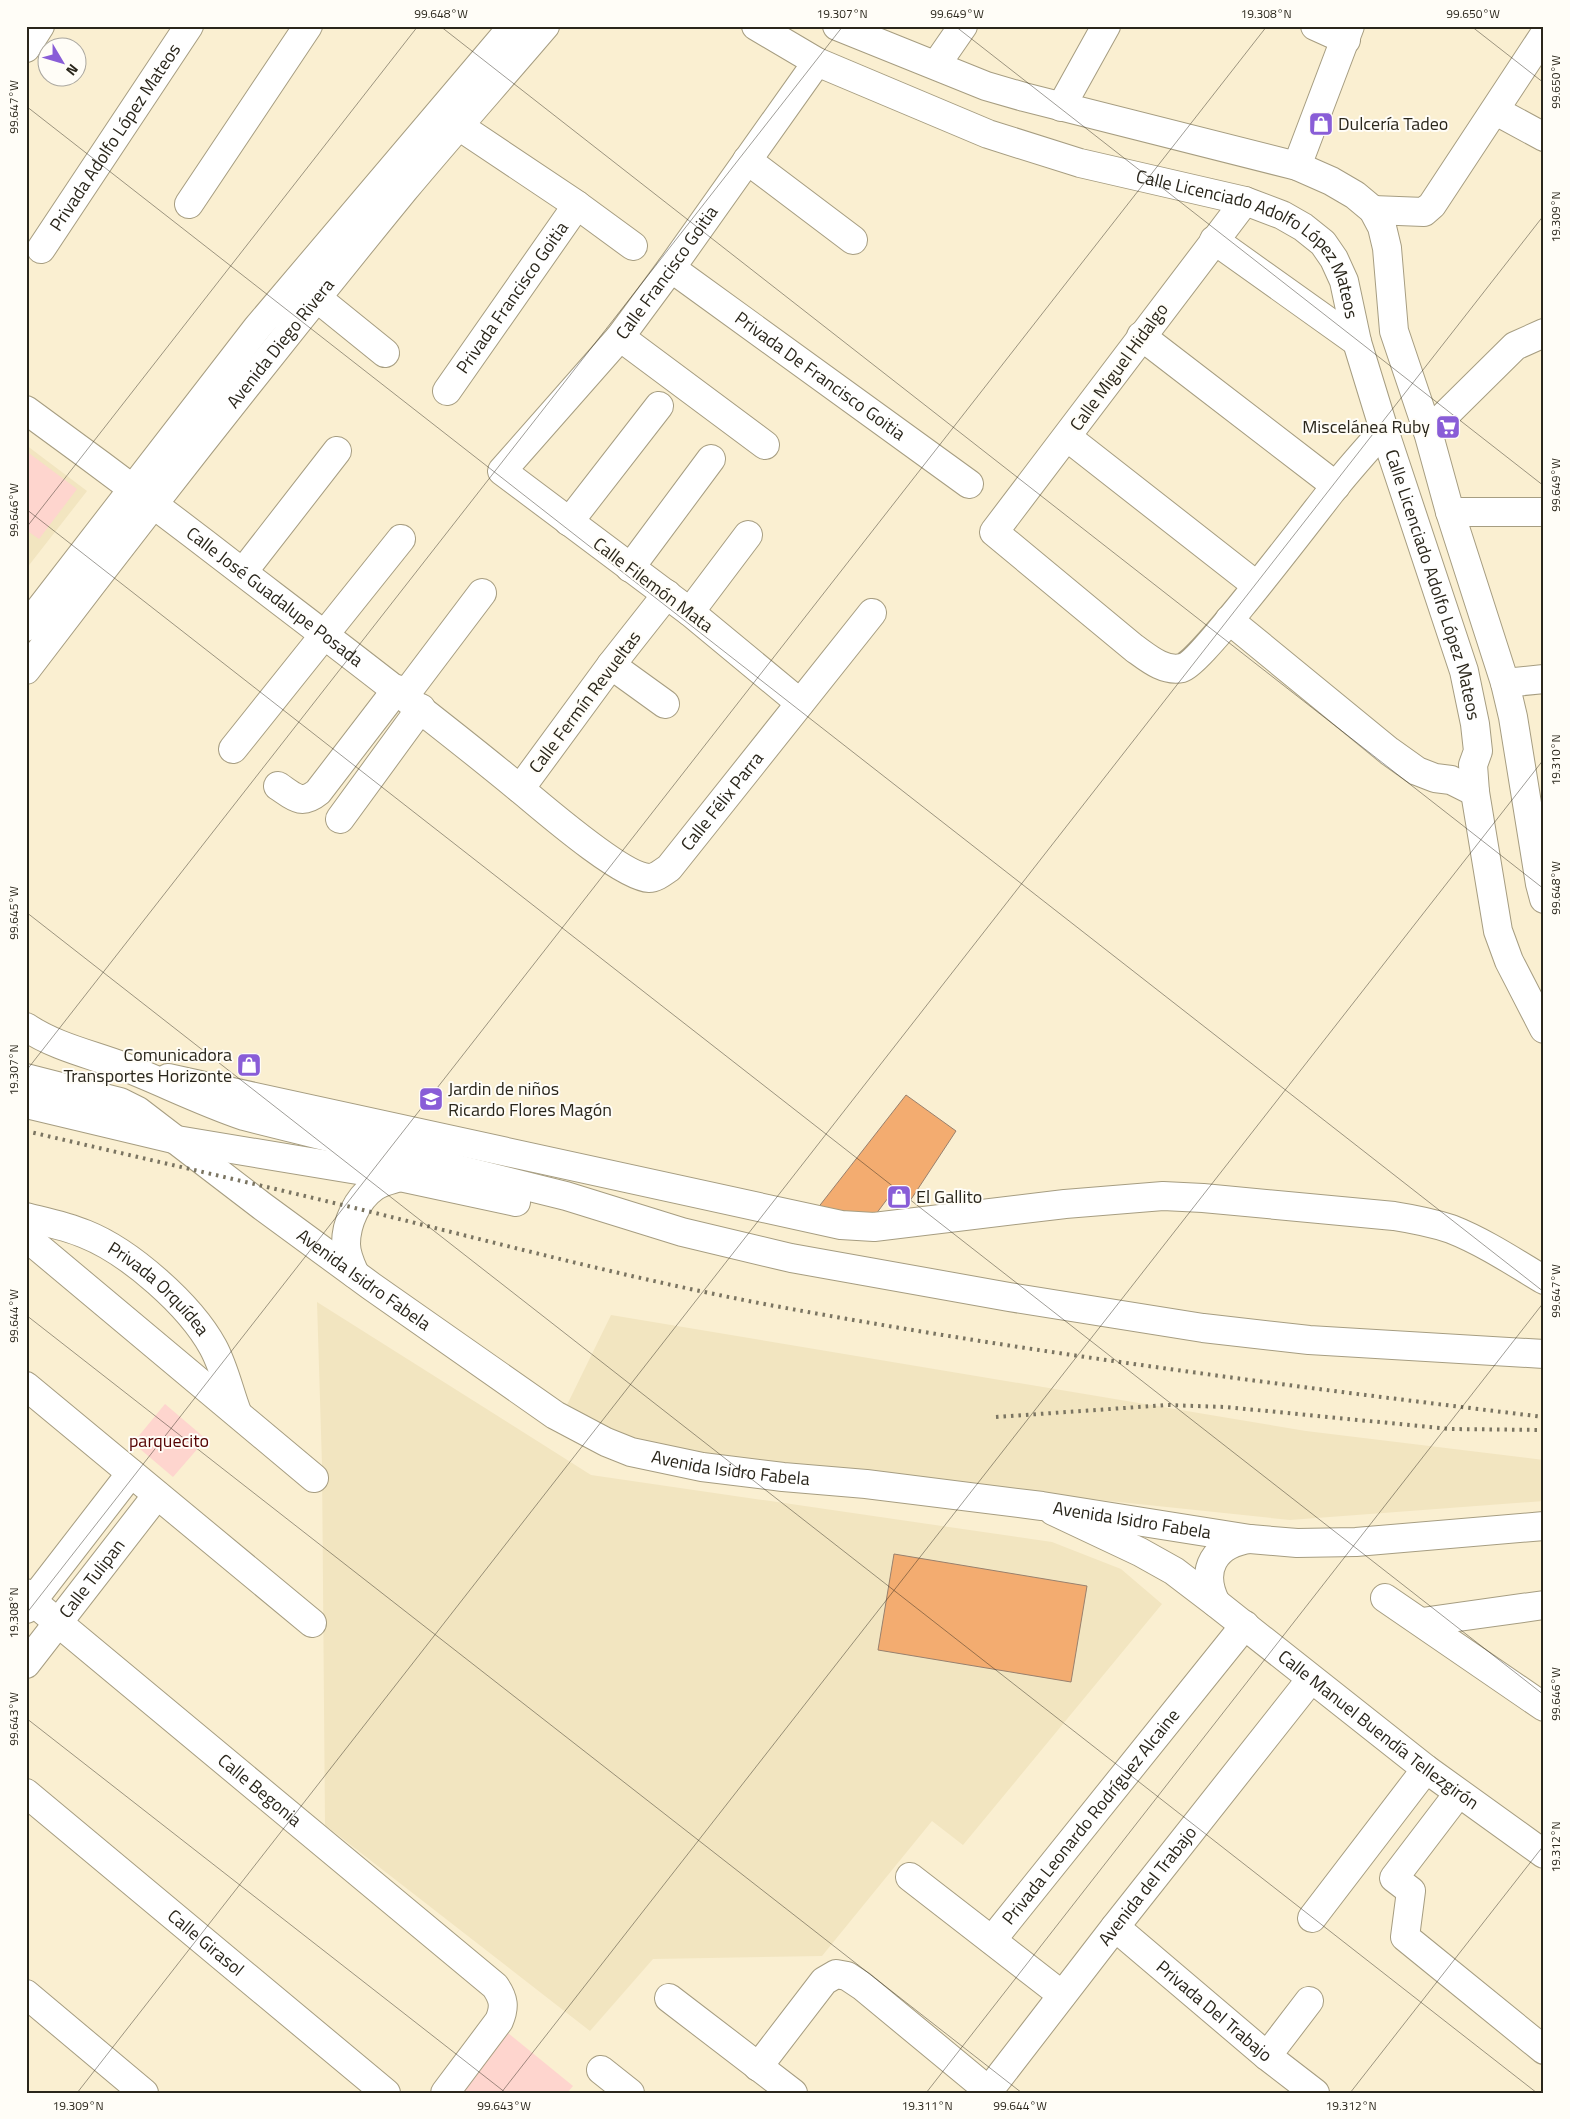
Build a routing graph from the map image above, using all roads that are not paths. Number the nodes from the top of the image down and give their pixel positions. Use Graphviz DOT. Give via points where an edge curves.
graph roads {
  1 [pos="40,26"];
  2 [pos="189,26"];
  3 [pos="308,26"];
  4 [pos="513,26"];
  5 [pos="756,26"];
  6 [pos="837,26"];
  7 [pos="963,26"];
  8 [pos="1106,26"];
  9 [pos="1315,26"];
  10 [pos="538,28"];
  11 [pos="1348,33"];
  12 [pos="1544,35"];
  13 [pos="26,48"];
  14 [pos="817,62"];
  15 [pos="936,66"];
  16 [pos="1061,107"];
  17 [pos="1496,111"];
  18 [pos="459,126"];
  19 [pos="1544,137"];
  20 [pos="747,160"];
  21 [pos="1297,166"];
  22 [pos="396,181"];
  23 [pos="1245,201"];
  24 [pos="189,204"];
  25 [pos="577,205"];
  26 [pos="1373,210"];
  27 [pos="853,240"];
  28 [pos="1214,240"];
  29 [pos="633,246"];
  30 [pos="41,249"];
  31 [pos="672,268"];
  32 [pos="317,298"];
  33 [pos="1544,333"];
  34 [pos="620,336"];
  35 [pos="1141,336"];
  36 [pos="1357,342"];
  37 [pos="386,353"];
  38 [pos="447,391"];
  39 [pos="659,406"];
  40 [pos="26,410"];
  41 [pos="1384,430"];
  42 [pos="1428,432"];
  43 [pos="1067,437"];
  44 [pos="765,445"];
  45 [pos="337,451"];
  46 [pos="711,459"];
  47 [pos="502,471"];
  48 [pos="969,484"];
  49 [pos="1336,486"];
  50 [pos="144,495"];
  51 [pos="1450,512"];
  52 [pos="1544,512"];
  53 [pos="569,522"];
  54 [pos="748,535"];
  55 [pos="401,539"];
  56 [pos="630,568"];
  57 [pos="243,572"];
  58 [pos="1256,585"];
  59 [pos="482,593"];
  60 [pos="667,594"];
  61 [pos="690,612"];
  62 [pos="872,613"];
  63 [pos="1229,620"];
  64 [pos="26,627"];
  65 [pos="325,634"];
  66 [pos="611,664"];
  67 [pos="26,670"];
  68 [pos="1544,679"];
  69 [pos="1505,683"];
  70 [pos="408,698"];
  71 [pos="800,703"];
  72 [pos="665,704"];
  73 [pos="233,749"];
  74 [pos="278,786"];
  75 [pos="1475,792"];
  76 [pos="530,797"];
  77 [pos="340,819"];
  78 [pos="1538,838"];
  79 [pos="1544,899"];
  80 [pos="26,1027"];
  81 [pos="1544,1029"];
  82 [pos="123,1067"];
  83 [pos="26,1078"];
  84 [pos="26,1104"];
  85 [pos="177,1140"];
  86 [pos="400,1178"];
  87 [pos="26,1217"];
  88 [pos="682,1232"];
  89 [pos="26,1237"];
  90 [pos="355,1274"];
  91 [pos="1544,1280"];
  92 [pos="1544,1340"];
  93 [pos="1490,1350"];
  94 [pos="1544,1354"];
  95 [pos="26,1386"];
  96 [pos="238,1414"];
  97 [pos="131,1473"];
  98 [pos="314,1478"];
  99 [pos="157,1495"];
  100 [pos="1042,1506"];
  101 [pos="1544,1526"];
  102 [pos="1250,1539"];
  103 [pos="1385,1598"];
  104 [pos="28,1601"];
  105 [pos="1216,1603"];
  106 [pos="1544,1605"];
  107 [pos="59,1621"];
  108 [pos="1422,1622"];
  109 [pos="312,1623"];
  110 [pos="1245,1625"];
  111 [pos="26,1664"];
  112 [pos="1311,1679"];
  113 [pos="1541,1700"];
  114 [pos="1426,1769"];
  115 [pos="26,1793"];
  116 [pos="1458,1794"];
  117 [pos="1543,1851"];
  118 [pos="910,1877"];
  119 [pos="1312,1918"];
  120 [pos="1114,1927"];
  121 [pos="992,1940"];
  122 [pos="26,1994"];
  123 [pos="1062,1995"];
  124 [pos="669,1998"];
  125 [pos="1308,2000"];
  126 [pos="1544,2050"];
  127 [pos="1267,2056"];
  128 [pos="758,2067"];
  129 [pos="601,2070"];
  130 [pos="988,2092"];
  131 [pos="144,2093"];
  132 [pos="386,2093"];
  133 [pos="445,2093"];
  134 [pos="630,2093"];
  135 [pos="793,2093"];
  136 [pos="1315,2093"];
  1 -- 13 [label="main road"];
  2 -- 30 [label="main road, Privada Adolfo López Mateos"];
  3 -- 24 [label="main road"];
  4 -- 22 [label="main road, Avenida Diego Rivera"];
  5 -- 14 [label="main road, Calle Licenciado Adolfo López Mateos"];
  6 -- 15 [label="main road"];
  7 -- 15 [label="main road"];
  8 -- 16 [label="main road"];
  9 -- 11 [label="main road"];
  10 -- 18 [label="main road, Avenida Diego Rivera"];
  11 -- 21 [label="main road"];
  12 -- 17 [label="main road"];
  14 -- 20 [label="main road, Calle Francisco Goitia"];
  14 -- 23 [label="main road, Calle Licenciado Adolfo López Mateos" via="980,131 1035,150"];
  15 -- 16 [label="main road" via="986,86"];
  16 -- 21 [label="main road"];
  17 -- 19 [label="main road"];
  17 -- 26 [label="main road" via="1432,206 1424,212"];
  18 -- 22 [label="main road, Avenida Diego Rivera"];
  18 -- 25 [label="main road"];
  20 -- 27 [label="main road"];
  20 -- 31 [label="main road, Calle Francisco Goitia"];
  21 -- 26 [label="main road" via="1331,181"];
  22 -- 32 [label="main road, Avenida Diego Rivera"];
  22 -- 50 [label="main road, Avenida Diego Rivera" via="257,328"];
  23 -- 28 [label="main road, Calle Miguel Hidalgo"];
  23 -- 36 [label="main road, Calle Licenciado Adolfo López Mateos" via="1282,215 1323,243 1344,281"];
  25 -- 29 [label="main road"];
  25 -- 38 [label="main road, Privada Francisco Goitia"];
  26 -- 42 [label="main road" via="1382,227 1387,248 1394,331"];
  28 -- 35 [label="main road, Calle Miguel Hidalgo"];
  28 -- 36 [label="main road"];
  31 -- 34 [label="main road, Calle Francisco Goitia"];
  31 -- 48 [label="main road, Privada De Francisco Goitia"];
  32 -- 37 [label="main road"];
  32 -- 50 [label="main road, Avenida Diego Rivera"];
  33 -- 42 [label="main road" via="1514,346"];
  34 -- 44 [label="main road"];
  34 -- 47 [label="main road, Calle Francisco Goitia"];
  35 -- 43 [label="main road, Calle Miguel Hidalgo"];
  35 -- 49 [label="main road"];
  36 -- 41 [label="main road, Calle Licenciado Adolfo López Mateos"];
  39 -- 53 [label="main road"];
  40 -- 50 [label="main road, Calle José Guadalupe Posada"];
  41 -- 49 [label="main road"];
  41 -- 75 [label="main road, Calle Licenciado Adolfo López Mateos" via="1464,671 1478,751 1473,765"];
  42 -- 51 [label="main road"];
  43 -- 58 [label="main road"];
  43 -- 63 [label="main road, Calle Miguel Hidalgo" via="994,532 1134,648 1169,668 1184,668 1195,660"];
  45 -- 57 [label="main road"];
  46 -- 56 [label="main road"];
  47 -- 53 [label="main road, Calle Filemón Mata"];
  49 -- 58 [label="main road"];
  50 -- 57 [label="main road, Calle José Guadalupe Posada"];
  50 -- 64 [label="main road, Avenida Diego Rivera"];
  50 -- 67 [label="main road, Avenida Diego Rivera"];
  51 -- 52 [label="main road"];
  51 -- 69 [label="main road"];
  53 -- 56 [label="main road, Calle Filemón Mata"];
  54 -- 61 [label="main road"];
  55 -- 65 [label="main road"];
  56 -- 60 [label="main road, Calle Filemón Mata"];
  57 -- 65 [label="main road, Calle José Guadalupe Posada"];
  58 -- 63 [label="main road"];
  59 -- 70 [label="main road"];
  60 -- 61 [label="main road, Calle Filemón Mata"];
  60 -- 66 [label="main road, Calle Fermín Revueltas"];
  61 -- 71 [label="main road, Calle Filemón Mata"];
  62 -- 71 [label="main road, Calle Félix Parra"];
  63 -- 75 [label="main road" via="1417,771 1451,780"];
  65 -- 70 [label="main road, Calle José Guadalupe Posada"];
  65 -- 73 [label="main road"];
  66 -- 72 [label="main road"];
  66 -- 76 [label="main road, Calle Fermín Revueltas"];
  68 -- 69 [label="main road"];
  69 -- 78 [label="main road"];
  70 -- 74 [label="main road" via="310,799 302,800"];
  70 -- 76 [label="main road, Calle José Guadalupe Posada"];
  70 -- 77 [label="main road"];
  71 -- 76 [label="main road, Calle Félix Parra" via="669,868 651,878 624,869"];
  75 -- 81 [label="main road, Calle Licenciado Adolfo López Mateos" via="1498,930 1508,961"];
  78 -- 79 [label="main road"];
  80 -- 82 [label="main road" via="58,1045"];
  82 -- 88 [label="main road" via="244,1116 566,1196"];
  82 -- 91 [label="main road" via="841,1225 874,1227 1117,1198 1203,1198 1394,1216 1425,1222 1451,1229 1488,1247"];
  83 -- 85 [label="main road, Avenida Isidro Fabela" via="120,1102"];
  84 -- 85 [label="main road"];
  85 -- 86 [label="main road"];
  85 -- 90 [label="main road, Avenida Isidro Fabela"];
  86 -- 88 [label="main road" via="617,1223"];
  86 -- 90 [label="main road" via="374,1187 353,1213 346,1244"];
  87 -- 96 [label="main road, Privada Orquídea" via="98,1240 170,1293 188,1310 214,1349"];
  88 -- 93 [label="main road" via="790,1258 1204,1328 1309,1340"];
  89 -- 96 [label="main road, Privada Orquídea"];
  90 -- 100 [label="main road, Avenida Isidro Fabela" via="555,1415 631,1452 702,1467"];
  92 -- 93 [label="main road"];
  93 -- 94 [label="main road"];
  95 -- 97 [label="main road"];
  96 -- 98 [label="main road, Privada Orquídea"];
  97 -- 99 [label="main road"];
  97 -- 104 [label="main road, Calle Tulipan"];
  99 -- 107 [label="main road, Calle Tulipan"];
  99 -- 109 [label="main road"];
  100 -- 102 [label="main road, Avenida Isidro Fabela"];
  100 -- 105 [label="main road, Calle Manuel Buendía Tellezgirón" via="1140,1552"];
  101 -- 102 [label="main road, Avenida Isidro Fabela" via="1319,1544"];
  102 -- 105 [label="main road" via="1229,1544 1216,1555 1209,1574"];
  103 -- 108 [label="main road"];
  104 -- 107 [label="main road, Calle Begonia"];
  105 -- 110 [label="main road, Calle Manuel Buendía Tellezgirón"];
  106 -- 108 [label="main road"];
  107 -- 111 [label="main road, Calle Tulipan"];
  107 -- 133 [label="main road, Calle Begonia" via="495,1986 502,1996 504,2009 500,2021"];
  108 -- 113 [label="main road"];
  110 -- 112 [label="main road, Calle Manuel Buendía Tellezgirón"];
  110 -- 121 [label="main road, Privada Leonardo Rodríguez Alcaine"];
  112 -- 114 [label="main road, Calle Manuel Buendía Tellezgirón"];
  112 -- 120 [label="main road, Avenida del Trabajo"];
  114 -- 116 [label="main road, Calle Manuel Buendía Tellezgirón"];
  114 -- 119 [label="main road"];
  115 -- 132 [label="main road, Calle Girasol"];
  116 -- 117 [label="main road, Calle Manuel Buendía Tellezgirón"];
  116 -- 126 [label="main road" via="1394,1878 1411,1891 1405,1937"];
  118 -- 121 [label="main road"];
  120 -- 123 [label="main road, Avenida del Trabajo"];
  120 -- 127 [label="main road, Privada Del Trabajo"];
  121 -- 123 [label="main road, Privada Leonardo Rodríguez Alcaine"];
  122 -- 131 [label="main road"];
  123 -- 130 [label="main road, Avenida del Trabajo"];
  124 -- 128 [label="main road"];
  125 -- 127 [label="main road"];
  127 -- 136 [label="main road, Privada Del Trabajo"];
  128 -- 130 [label="main road" via="824,1981 836,1974 847,1976 862,1986"];
  128 -- 135 [label="main road"];
  129 -- 134 [label="main road"];
}
